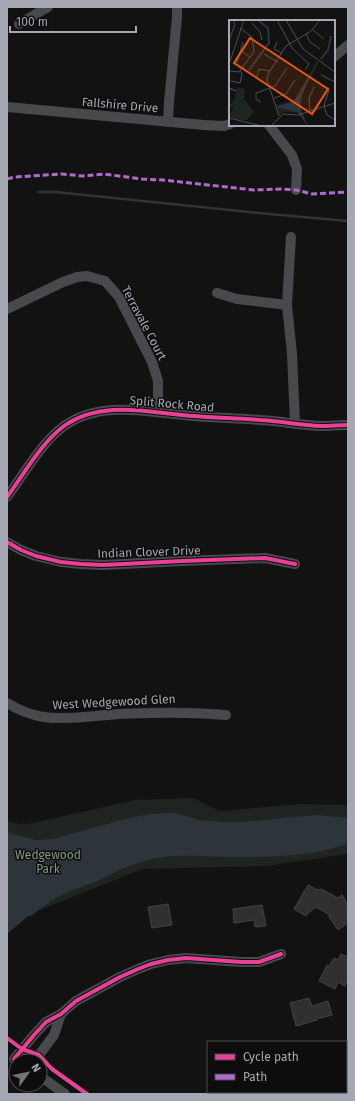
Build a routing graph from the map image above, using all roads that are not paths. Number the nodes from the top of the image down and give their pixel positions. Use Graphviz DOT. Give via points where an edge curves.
graph roads {
  1 [pos="48,7"];
  2 [pos="177,7"];
  3 [pos="19,24"];
  4 [pos="348,45"];
  5 [pos="335,56"];
  6 [pos="7,107"];
  7 [pos="168,122"];
  8 [pos="229,124"];
  9 [pos="270,126"];
  10 [pos="296,190"];
  11 [pos="291,237"];
  12 [pos="217,293"];
  13 [pos="287,305"];
  14 [pos="7,309"];
  15 [pos="156,412"];
  16 [pos="295,424"];
  17 [pos="348,425"];
  18 [pos="7,497"];
  19 [pos="7,542"];
  20 [pos="295,564"];
  21 [pos="7,703"];
  22 [pos="226,715"];
  23 [pos="281,954"];
  24 [pos="60,1014"];
  25 [pos="18,1053"];
  26 [pos="40,1053"];
  27 [pos="48,1082"];
  28 [pos="65,1094"];
  1 -- 3 [label="street"];
  2 -- 7 [label="street"];
  4 -- 5 [label="street"];
  6 -- 7 [label="street, Fallshire Drive"];
  7 -- 8 [label="street, Fallshire Drive"];
  9 -- 10 [label="street" via="292,155 297,169"];
  11 -- 13 [label="street"];
  12 -- 13 [label="street" via="237,299"];
  13 -- 16 [label="street"];
  14 -- 15 [label="street, Terravale Court" via="77,277 87,276 105,282 119,297 152,362 158,381"];
  15 -- 16 [label="street, Split Rock Road"];
  15 -- 18 [label="street, Split Rock Road" via="108,410 76,419 49,439"];
  16 -- 17 [label="street, Split Rock Road"];
  19 -- 20 [label="street, Indian Clover Drive" via="36,556 80,564 265,558"];
  21 -- 22 [label="street, West Wedgewood Glen" via="34,716 54,719 188,712"];
  23 -- 24 [label="street" via="259,962 186,958 151,964 120,977 76,1001"];
  24 -- 25 [label="street" via="46,1022"];
  24 -- 26 [label="street" via="54,1035"];
  27 -- 28 [label="street"];
}
